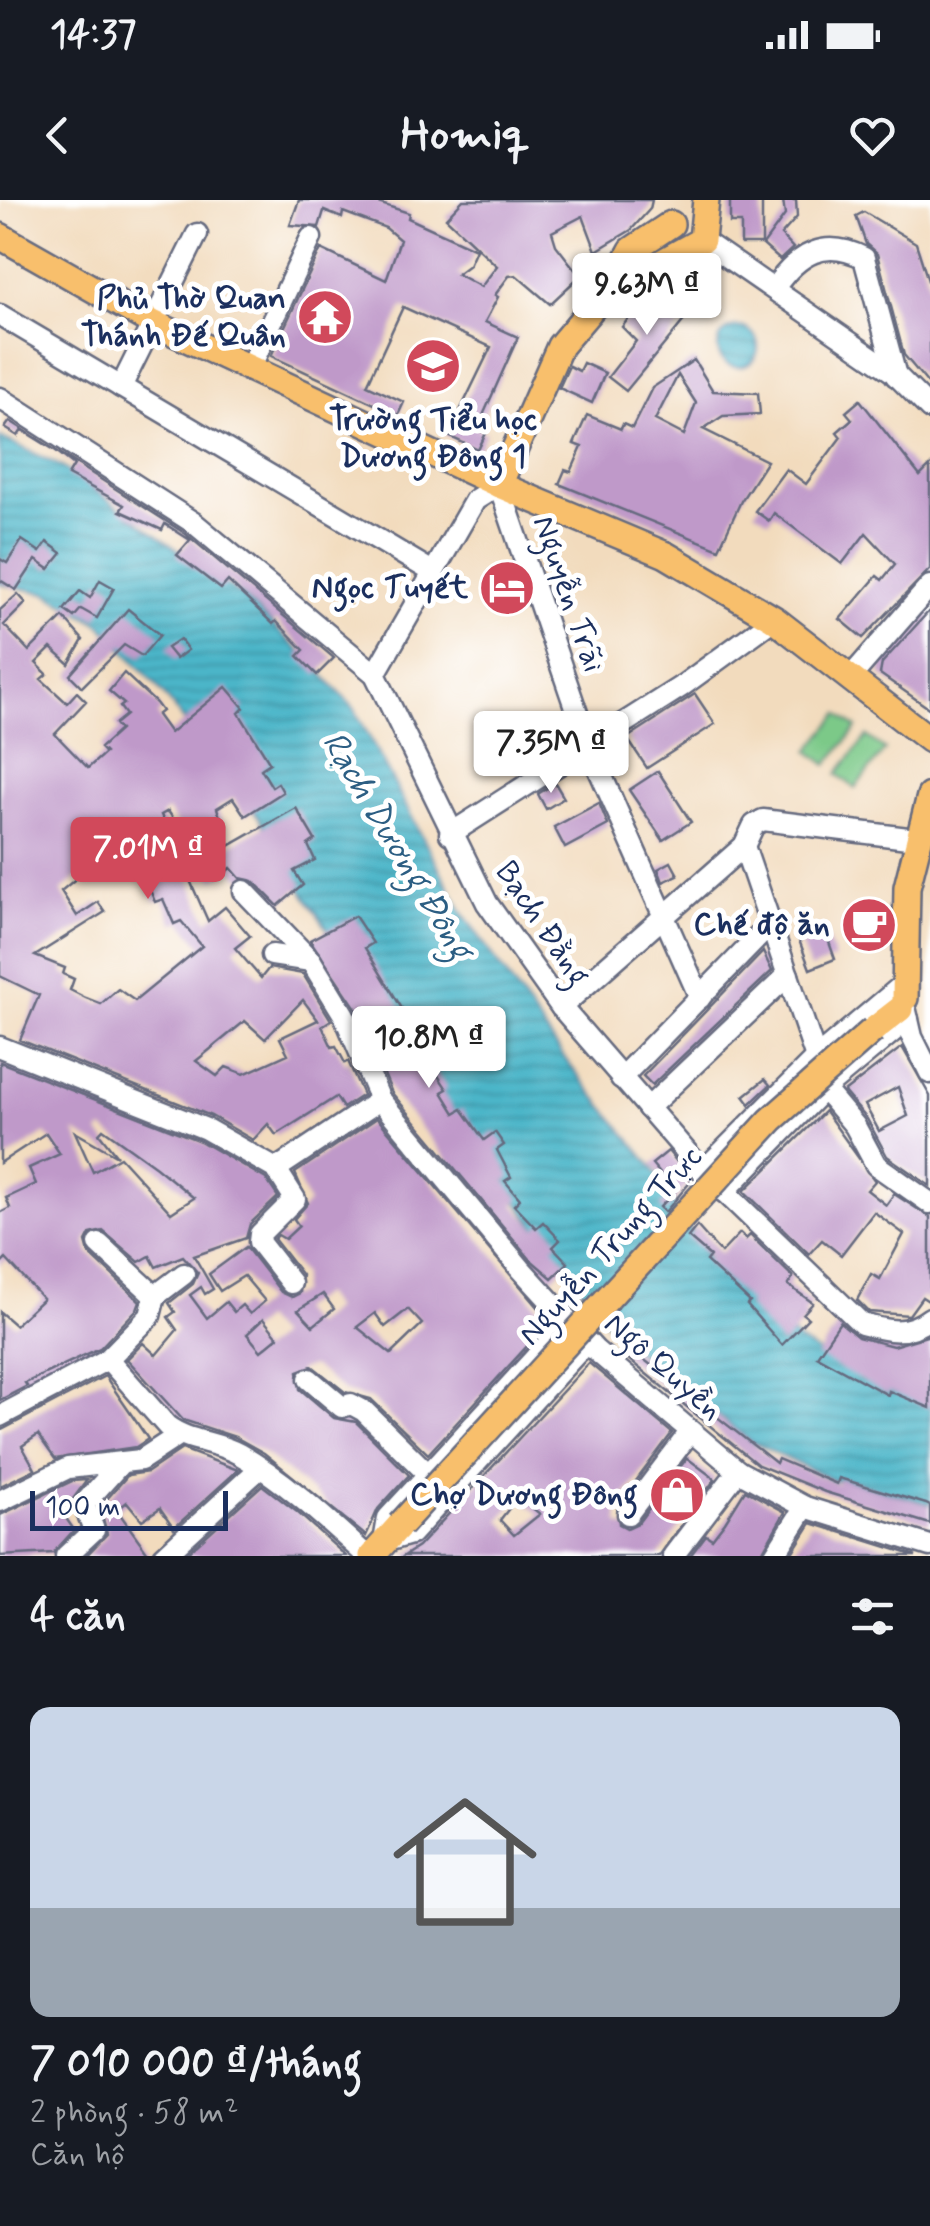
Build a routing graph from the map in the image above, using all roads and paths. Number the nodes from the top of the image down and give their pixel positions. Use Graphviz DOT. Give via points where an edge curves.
graph roads {
  1 [pos="673,214"];
  2 [pos="700,226"];
  3 [pos="197,234"];
  4 [pos="0,236"];
  5 [pos="311,238"];
  6 [pos="616,280"];
  7 [pos="775,286"];
  8 [pos="0,315"];
  9 [pos="153,323"];
  10 [pos="250,368"];
  11 [pos="896,376"];
  12 [pos="121,387"];
  13 [pos="0,398"];
  14 [pos="930,410"];
  15 [pos="498,486"];
  16 [pos="431,571"];
  17 [pos="930,586"];
  18 [pos="774,619"];
  19 [pos="375,674"];
  20 [pos="850,678"];
  21 [pos="930,740"];
  22 [pos="588,745"];
  23 [pos="930,796"];
  24 [pos="450,834"];
  25 [pos="916,838"];
  26 [pos="744,846"];
  27 [pos="244,890"];
  28 [pos="666,914"];
  29 [pos="770,924"];
  30 [pos="272,955"];
  31 [pos="310,961"];
  32 [pos="788,976"];
  33 [pos="700,998"];
  34 [pos="905,1004"];
  35 [pos="560,1007"];
  36 [pos="0,1048"];
  37 [pos="816,1058"];
  38 [pos="930,1073"];
  39 [pos="620,1078"];
  40 [pos="824,1090"];
  41 [pos="380,1100"];
  42 [pos="648,1108"];
  43 [pos="270,1165"];
  44 [pos="703,1171"];
  45 [pos="654,1180"];
  46 [pos="668,1186"];
  47 [pos="724,1192"];
  48 [pos="930,1203"];
  49 [pos="98,1244"];
  50 [pos="184,1274"];
  51 [pos="290,1283"];
  52 [pos="156,1296"];
  53 [pos="930,1318"];
  54 [pos="568,1322"];
  55 [pos="587,1342"];
  56 [pos="108,1359"];
  57 [pos="308,1379"];
  58 [pos="0,1416"];
  59 [pos="690,1432"];
  60 [pos="179,1435"];
  61 [pos="120,1464"];
  62 [pos="260,1468"];
  63 [pos="738,1471"];
  64 [pos="428,1474"];
  65 [pos="0,1500"];
  66 [pos="806,1507"];
  67 [pos="628,1514"];
  68 [pos="381,1545"];
  69 [pos="930,1546"];
  70 [pos="900,1547"];
  71 [pos="66,1556"];
  72 [pos="164,1556"];
  73 [pos="673,1556"];
  74 [pos="774,1556"];
  1 -- 2 [label="main road" via="688,210"];
  1 -- 6 [label="main road" via="632,250"];
  2 -- 6 [label="main road" via="646,270"];
  2 -- 7 [label="street"];
  3 -- 9 [label="street"];
  4 -- 9 [label="main road"];
  5 -- 10 [label="street"];
  6 -- 15 [label="main road" via="560,346"];
  7 -- 11 [label="street"];
  7 -- 11 [label="street" via="791,264 821,247 843,247 864,258"];
  8 -- 12 [label="street"];
  9 -- 10 [label="main road"];
  9 -- 12 [label="street"];
  10 -- 15 [label="main road"];
  11 -- 14 [label="street"];
  12 -- 16 [label="street"];
  13 -- 19 [label="street, Bạch Đằng" via="194,524"];
  15 -- 16 [label="street" via="475,500"];
  15 -- 18 [label="main road" via="666,555"];
  15 -- 22 [label="street, Nguyễn Trãi"];
  16 -- 19 [label="street"];
  17 -- 20 [label="street"];
  18 -- 20 [label="main road"];
  18 -- 22 [label="street"];
  19 -- 24 [label="street, Bạch Đằng"];
  20 -- 21 [label="main road"];
  22 -- 24 [label="street"];
  22 -- 28 [label="street, Nguyễn Trãi"];
  23 -- 25 [label="main road"];
  24 -- 35 [label="street, Bạch Đằng" via="486,903"];
  25 -- 26 [label="street" via="775,819 754,825"];
  25 -- 34 [label="main road" via="907,888"];
  26 -- 28 [label="street"];
  26 -- 29 [label="street"];
  27 -- 31 [label="street, Ngô Quyền"];
  28 -- 33 [label="street, Nguyễn Trãi"];
  28 -- 35 [label="street"];
  29 -- 32 [label="street"];
  29 -- 33 [label="street"];
  30 -- 31 [label="street"];
  31 -- 41 [label="street, Ngô Quyền" via="344,1015"];
  32 -- 37 [label="street"];
  32 -- 42 [label="street"];
  33 -- 39 [label="street"];
  34 -- 37 [label="street, Nguyễn Trung Trực"];
  34 -- 38 [label="street"];
  34 -- 40 [label="street"];
  34 -- 68 [label="main road, Nguyễn Trung Trực, bridge" via="770,1120"];
  35 -- 39 [label="street, Bạch Đằng"];
  36 -- 43 [label="street" via="206,1129"];
  37 -- 44 [label="street, Nguyễn Trung Trực"];
  39 -- 42 [label="street, Bạch Đằng"];
  40 -- 47 [label="street"];
  40 -- 48 [label="street" via="876,1165"];
  41 -- 43 [label="street"];
  41 -- 54 [label="street, Ngô Quyền"];
  42 -- 44 [label="street, Bạch Đằng"];
  43 -- 51 [label="street" via="295,1199 259,1242"];
  44 -- 47 [label="street, Bạch Đằng"];
  45 -- 46 [label="path"];
  47 -- 53 [label="street, Bạch Đằng" via="862,1324 895,1332"];
  49 -- 52 [label="street"];
  50 -- 52 [label="street"];
  52 -- 56 [label="street" via="150,1316"];
  54 -- 55 [label="street, Ngô Quyền"];
  54 -- 64 [label="street, Nguyễn Trung Trực"];
  55 -- 59 [label="street, Ngô Quyền"];
  55 -- 68 [label="street, Nguyễn Trung Trực" via="411,1534"];
  56 -- 58 [label="street"];
  56 -- 60 [label="street"];
  57 -- 64 [label="street" via="342,1408 350,1404 364,1411"];
  59 -- 63 [label="street, Ngô Quyền"];
  59 -- 67 [label="street"];
  60 -- 61 [label="street" via="141,1460"];
  60 -- 62 [label="street" via="225,1448"];
  61 -- 65 [label="street" via="68,1468"];
  61 -- 71 [label="street" via="84,1504 94,1530"];
  62 -- 68 [label="street"];
  62 -- 72 [label="street"];
  63 -- 66 [label="street, Ngô Quyền"];
  63 -- 73 [label="street"];
  64 -- 68 [label="street, Nguyễn Trung Trực" via="388,1518"];
  66 -- 70 [label="street, Ngô Quyền"];
  66 -- 74 [label="street"];
  69 -- 70 [label="street, Ngô Quyền"];
}
